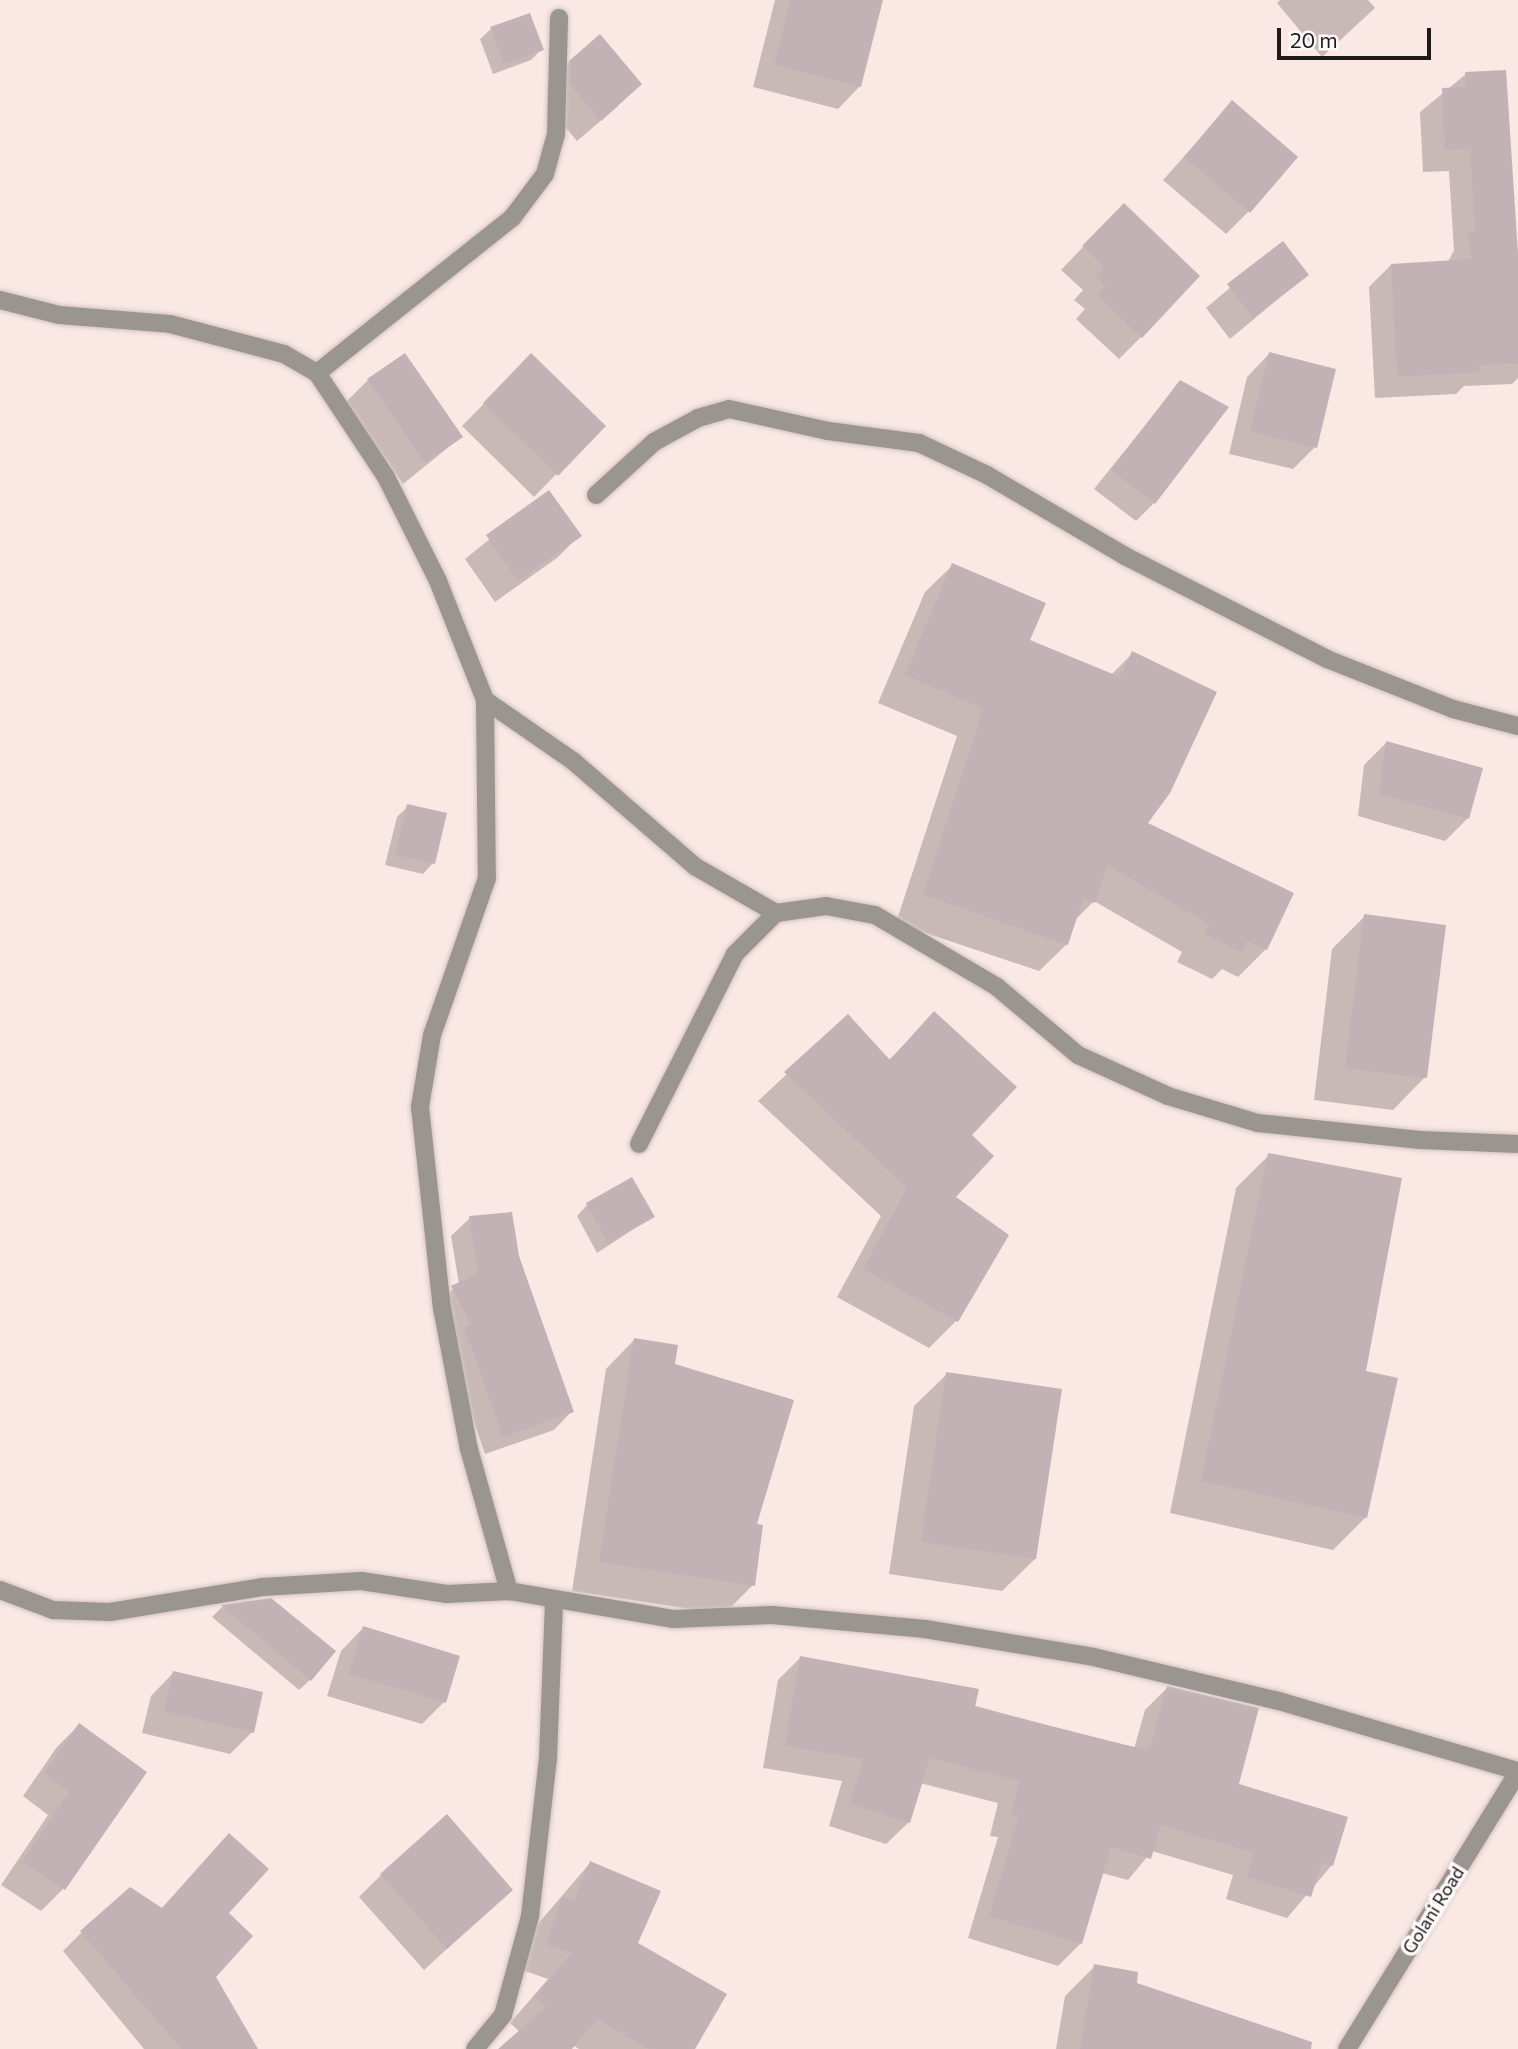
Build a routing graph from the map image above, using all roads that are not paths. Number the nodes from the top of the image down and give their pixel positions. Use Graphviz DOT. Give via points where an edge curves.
graph roads {
  1 [pos="559,18"];
  2 [pos="0,300"];
  3 [pos="317,373"];
  4 [pos="596,495"];
  5 [pos="485,700"];
  6 [pos="1518,726"];
  7 [pos="776,913"];
  8 [pos="639,1144"];
  9 [pos="1518,1144"];
  10 [pos="0,1590"];
  11 [pos="509,1591"];
  12 [pos="554,1602"];
  13 [pos="1518,1771"];
  14 [pos="475,2049"];
  15 [pos="1347,2049"];
  1 -- 3 [label="street" via="556,134 545,174 512,218"];
  2 -- 3 [label="street" via="59,315 170,324 284,354"];
  3 -- 5 [label="street" via="386,477 438,581"];
  4 -- 6 [label="street" via="654,442 698,418 729,409 828,431 919,443 987,475 1125,556 1327,659 1453,709"];
  5 -- 7 [label="street" via="573,761 696,867"];
  5 -- 11 [label="street" via="487,878 432,1035 420,1107 442,1308 469,1449"];
  7 -- 8 [label="street" via="735,954"];
  7 -- 9 [label="street" via="826,906 875,915 997,988 1078,1055 1168,1096 1258,1123 1420,1140"];
  10 -- 11 [label="street" via="53,1610 110,1612 275,1586 361,1581 447,1594"];
  11 -- 12 [label="street"];
  12 -- 13 [label="street" via="673,1619 772,1615 925,1629 1081,1655 1275,1700"];
  12 -- 14 [label="street" via="548,1758 530,1916 503,2015"];
  13 -- 15 [label="street, Golani Road"];
}
